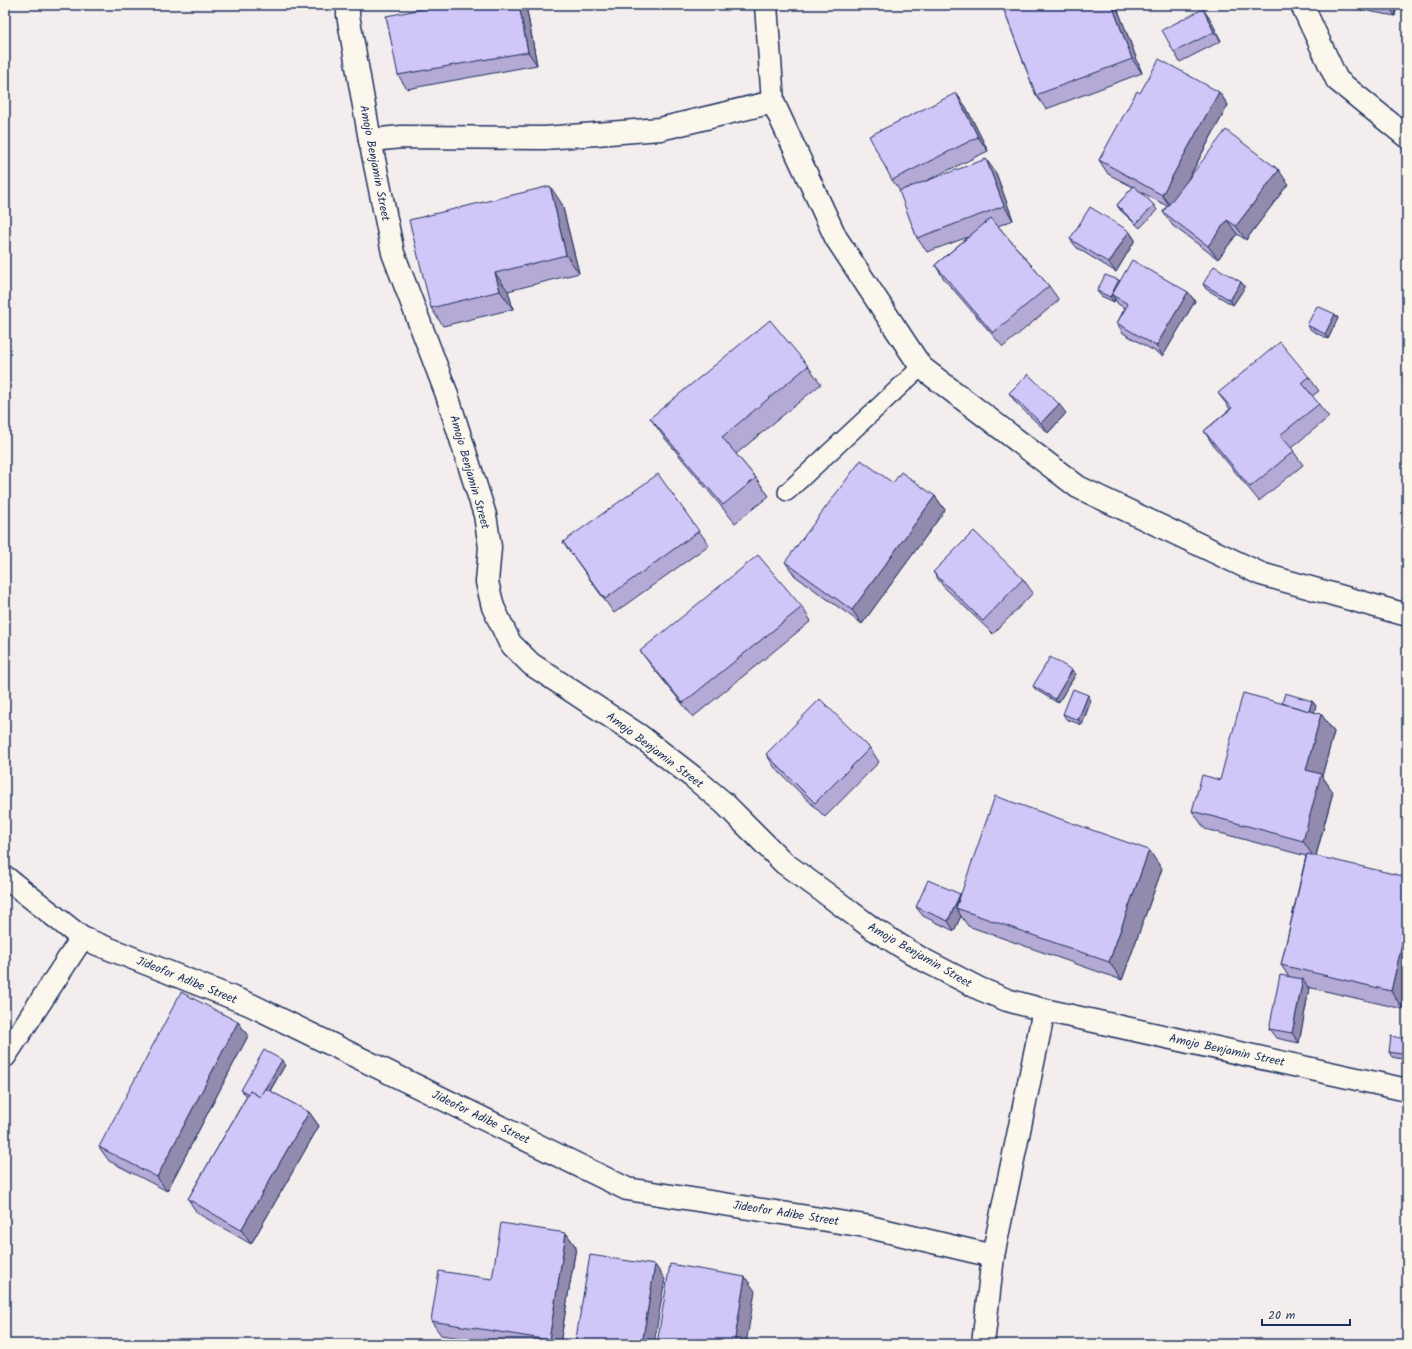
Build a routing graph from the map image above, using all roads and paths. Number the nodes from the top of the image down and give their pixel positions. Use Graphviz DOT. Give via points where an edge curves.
graph roads {
  1 [pos="348,5"];
  2 [pos="766,5"];
  3 [pos="1302,5"];
  4 [pos="773,102"];
  5 [pos="1407,137"];
  6 [pos="370,140"];
  7 [pos="921,367"];
  8 [pos="787,492"];
  9 [pos="1407,615"];
  10 [pos="5,877"];
  11 [pos="82,938"];
  12 [pos="1044,1010"];
  13 [pos="5,1056"];
  14 [pos="1407,1090"];
  15 [pos="993,1256"];
  16 [pos="983,1344"];
  1 -- 6 [label="street, Amojo Benjamin Street"];
  2 -- 4 [label="street"];
  3 -- 5 [label="street" via="1337,80"];
  4 -- 6 [label="street" via="660,129 546,138 402,137"];
  4 -- 7 [label="street" via="836,238"];
  6 -- 12 [label="street, Amojo Benjamin Street" via="393,253 446,392 485,515 490,547 488,582 493,607 510,643 531,664 640,736 693,777 724,803 784,863 872,928 920,958 980,989 1007,1000"];
  7 -- 8 [label="lane"];
  7 -- 9 [label="street" via="1078,487 1261,574"];
  10 -- 11 [label="street, Jideofor Adibe Street"];
  11 -- 13 [label="street"];
  11 -- 15 [label="street, Jideofor Adibe Street" via="250,1005 627,1189 865,1226"];
  12 -- 14 [label="street, Amojo Benjamin Street"];
  12 -- 15 [label="street"];
  15 -- 16 [label="street"];
}
